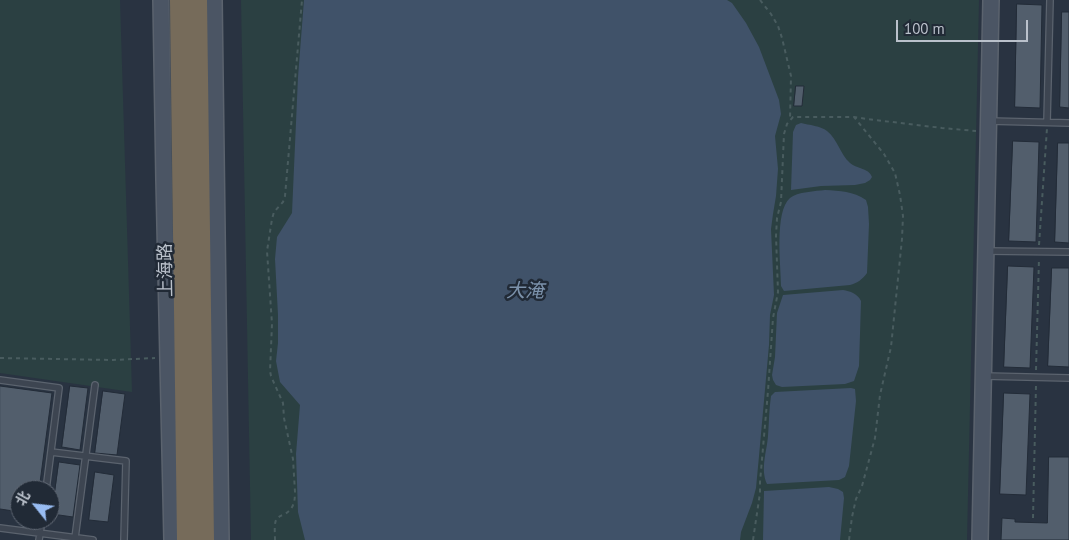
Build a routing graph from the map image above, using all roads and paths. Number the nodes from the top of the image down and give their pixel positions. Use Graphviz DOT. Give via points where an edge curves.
graph roads {
  1 [pos="161,0"];
  2 [pos="180,0"];
  3 [pos="197,0"];
  4 [pos="214,0"];
  5 [pos="302,0"];
  6 [pos="760,0"];
  7 [pos="991,0"];
  8 [pos="1050,0"];
  9 [pos="854,117"];
  10 [pos="790,120"];
  11 [pos="1047,122"];
  12 [pos="1069,123"];
  13 [pos="988,127"];
  14 [pos="986,251"];
  15 [pos="1039,252"];
  16 [pos="1069,252"];
  17 [pos="0,358"];
  18 [pos="155,358"];
  19 [pos="984,376"];
  20 [pos="1036,377"];
  21 [pos="1069,378"];
  22 [pos="0,380"];
  23 [pos="95,385"];
  24 [pos="50,452"];
  25 [pos="85,456"];
  26 [pos="194,460"];
  27 [pos="47,480"];
  28 [pos="1033,518"];
  29 [pos="0,528"];
  30 [pos="40,537"];
  31 [pos="75,538"];
  32 [pos="93,540"];
  33 [pos="124,540"];
  34 [pos="172,540"];
  35 [pos="187,540"];
  36 [pos="204,540"];
  37 [pos="221,540"];
  38 [pos="275,540"];
  39 [pos="753,540"];
  40 [pos="850,540"];
  41 [pos="980,540"];
  1 -- 34 [label="main road, 上海路"];
  2 -- 26 [label="highway, 上海路"];
  3 -- 26 [label="highway, 上海路"];
  4 -- 37 [label="main road"];
  5 -- 38 [label="path" via="285,196 284,202 274,212 267,251 272,324 271,376 283,403 295,492 293,508 277,518"];
  6 -- 10 [label="path" via="778,26 782,38 791,76"];
  7 -- 13 [label="main road"];
  8 -- 11 [label="lane"];
  9 -- 10 [label="path" via="794,117"];
  9 -- 13 [label="path" via="932,127"];
  9 -- 40 [label="path" via="895,173 903,216 891,347 880,395 876,438 856,499"];
  10 -- 39 [label="path" via="784,134 776,236 778,292"];
  11 -- 12 [label="lane"];
  11 -- 13 [label="lane"];
  11 -- 15 [label="path"];
  13 -- 14 [label="main road"];
  14 -- 15 [label="lane"];
  14 -- 19 [label="main road"];
  15 -- 16 [label="lane"];
  15 -- 20 [label="path"];
  17 -- 18 [label="path"];
  19 -- 20 [label="lane"];
  19 -- 41 [label="main road"];
  20 -- 21 [label="lane"];
  20 -- 28 [label="path"];
  22 -- 24 [label="lane" via="59,388"];
  23 -- 25 [label="lane"];
  24 -- 25 [label="lane"];
  24 -- 27 [label="lane"];
  25 -- 31 [label="lane"];
  25 -- 33 [label="lane" via="126,461"];
  26 -- 35 [label="highway, 上海路"];
  26 -- 36 [label="highway, 上海路"];
  29 -- 30 [label="lane"];
  30 -- 31 [label="lane"];
  31 -- 32 [label="lane"];
}
